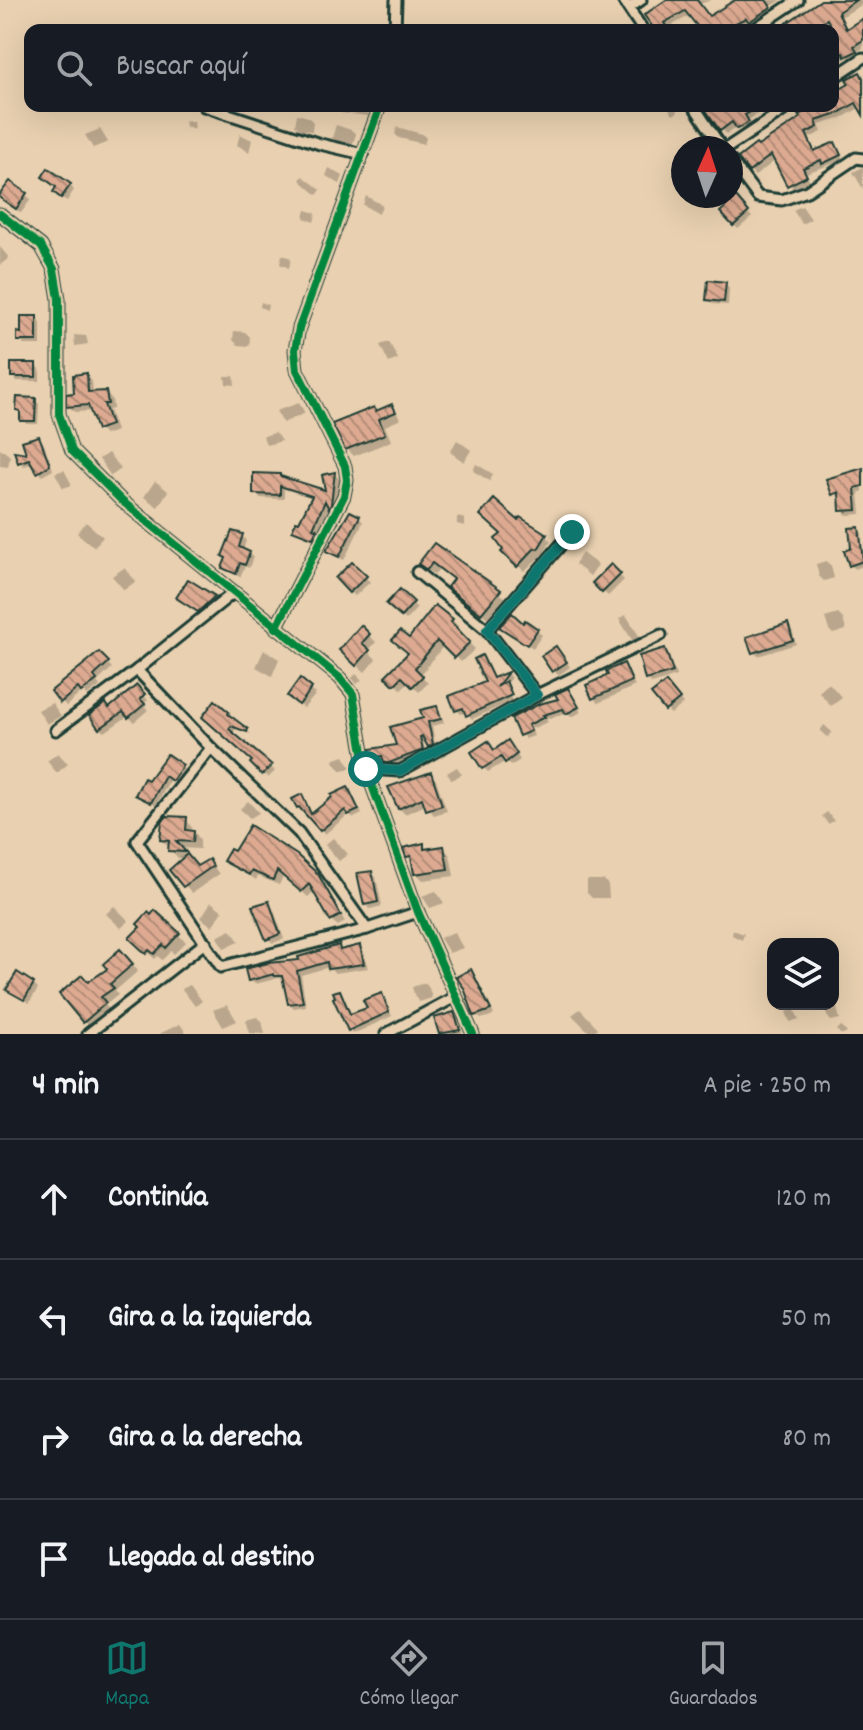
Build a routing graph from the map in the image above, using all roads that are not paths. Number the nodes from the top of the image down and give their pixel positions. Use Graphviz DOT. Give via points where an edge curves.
graph roads {
  1 [pos="396,0"];
  2 [pos="641,0"];
  3 [pos="798,0"];
  4 [pos="626,4"];
  5 [pos="395,24"];
  6 [pos="639,24"];
  7 [pos="762,24"];
  8 [pos="863,58"];
  9 [pos="839,74"];
  10 [pos="222,112"];
  11 [pos="378,112"];
  12 [pos="698,112"];
  13 [pos="781,112"];
  14 [pos="715,136"];
  15 [pos="743,136"];
  16 [pos="363,154"];
  17 [pos="863,159"];
  18 [pos="743,177"];
  19 [pos="0,214"];
  20 [pos="572,532"];
  21 [pos="417,572"];
  22 [pos="233,593"];
  23 [pos="276,628"];
  24 [pos="487,630"];
  25 [pos="661,635"];
  26 [pos="137,670"];
  27 [pos="537,695"];
  28 [pos="56,730"];
  29 [pos="211,748"];
  30 [pos="366,769"];
  31 [pos="418,912"];
  32 [pos="367,929"];
  33 [pos="206,942"];
  34 [pos="455,997"];
  35 [pos="88,1034"];
  36 [pos="386,1034"];
  37 [pos="473,1034"];
  1 -- 5 [label="street"];
  2 -- 4 [label="street"];
  3 -- 7 [label="street"];
  4 -- 6 [label="street"];
  8 -- 9 [label="street"];
  10 -- 16 [label="street"];
  11 -- 16 [label="street"];
  12 -- 14 [label="street"];
  13 -- 15 [label="street"];
  16 -- 23 [label="street" via="295,350 297,370 345,466 346,488"];
  17 -- 18 [label="street" via="856,158 807,191 782,200 758,197"];
  19 -- 22 [label="street" via="41,246 54,269 59,414 72,451 122,501"];
  20 -- 24 [label="street"];
  21 -- 24 [label="street"];
  22 -- 23 [label="street"];
  22 -- 26 [label="street"];
  23 -- 30 [label="street" via="353,694"];
  24 -- 27 [label="street"];
  25 -- 27 [label="street"];
  26 -- 28 [label="street"];
  26 -- 29 [label="street"];
  27 -- 30 [label="street" via="400,771"];
  29 -- 32 [label="street" via="299,833"];
  29 -- 33 [label="street" via="137,841"];
  30 -- 31 [label="street"];
  31 -- 32 [label="street"];
  31 -- 34 [label="street"];
  32 -- 33 [label="street" via="221,967"];
  33 -- 35 [label="street"];
  34 -- 36 [label="street"];
  34 -- 37 [label="street"];
}
